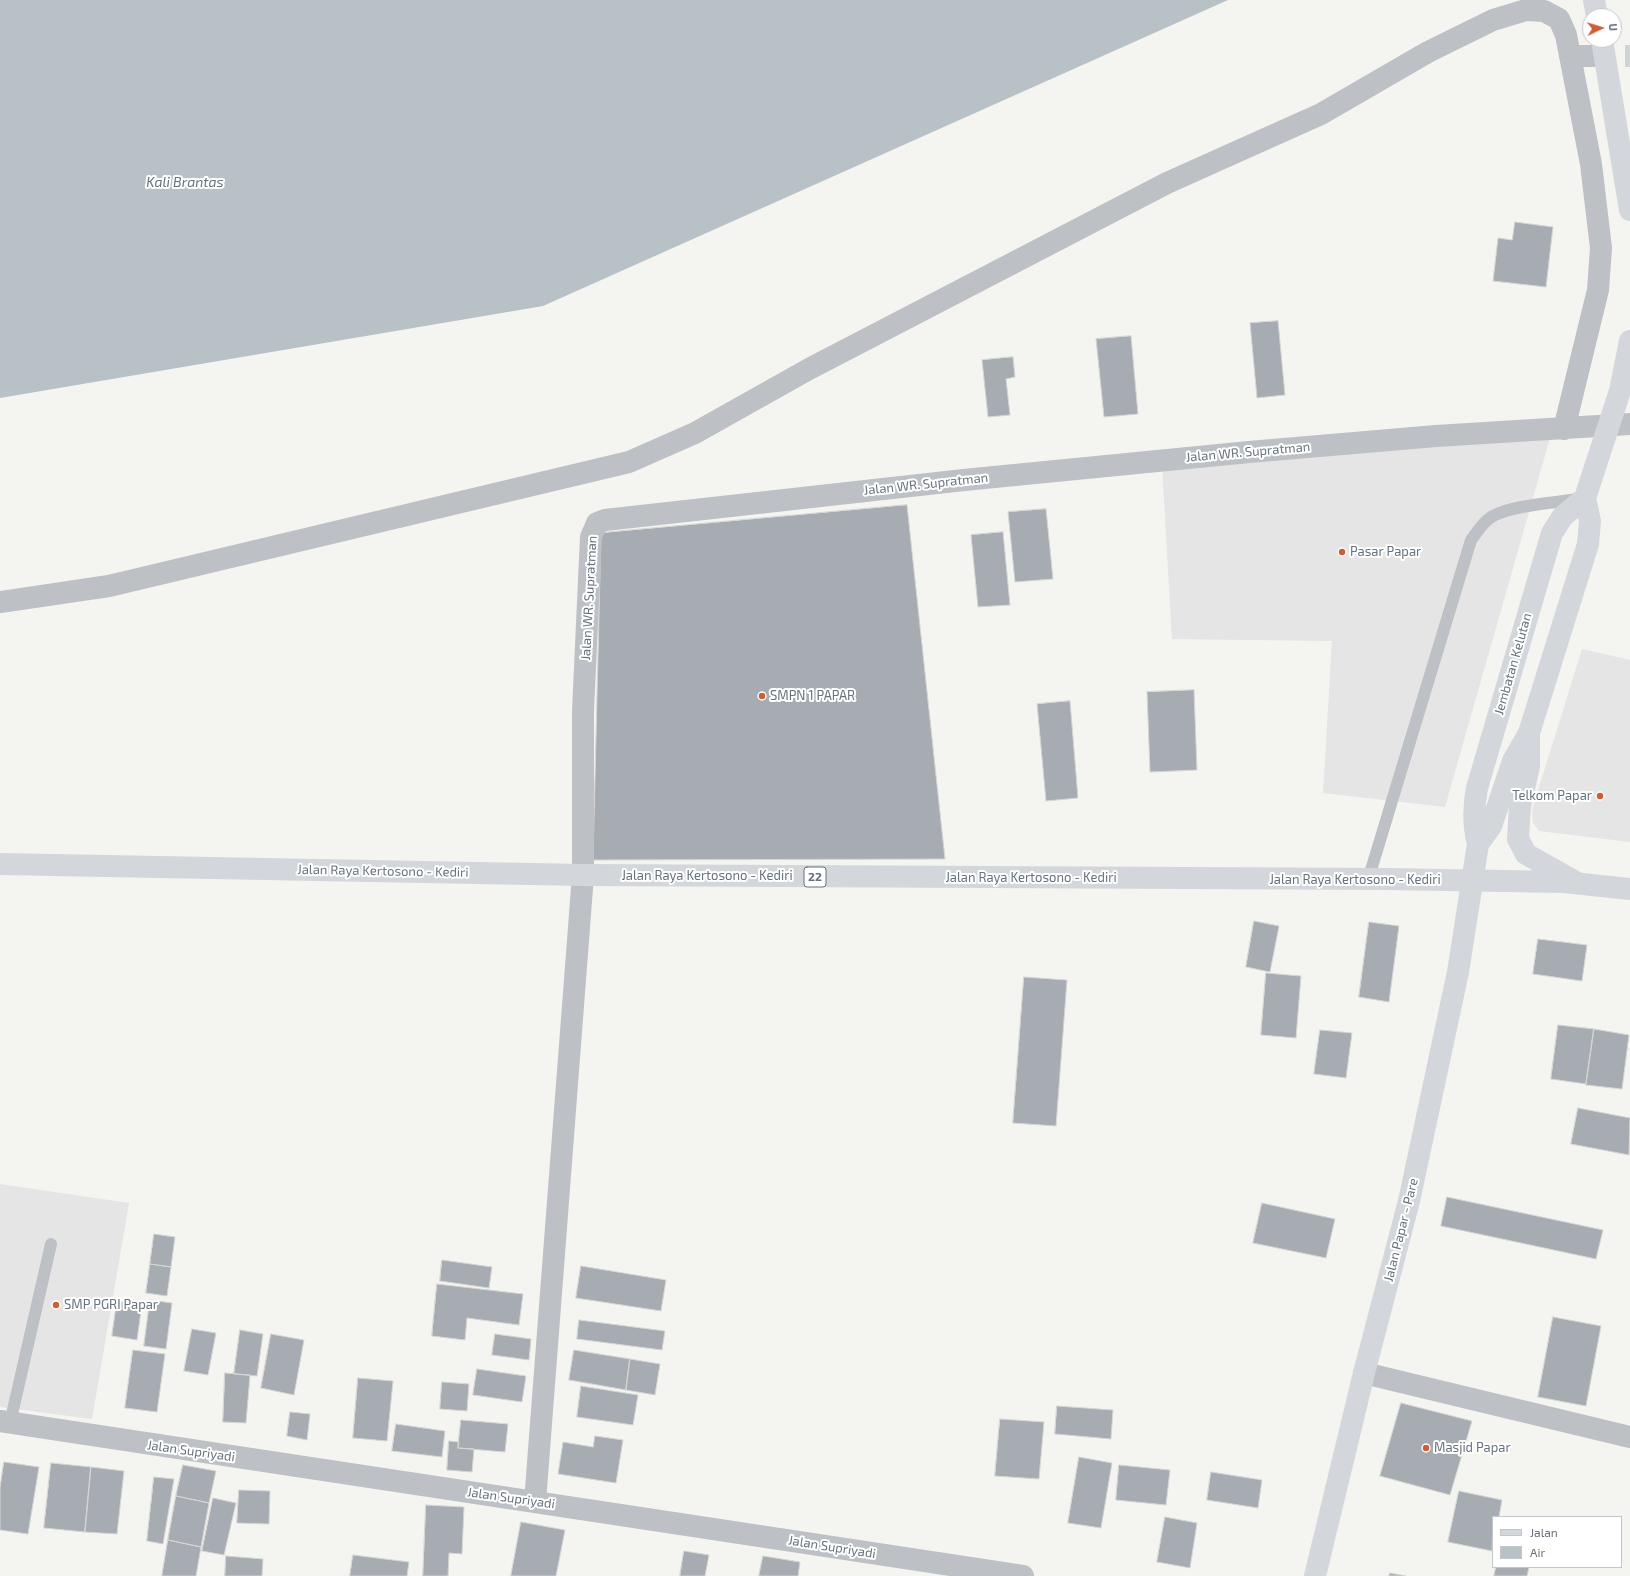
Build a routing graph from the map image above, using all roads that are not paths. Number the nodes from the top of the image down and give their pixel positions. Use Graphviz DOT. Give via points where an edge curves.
graph roads {
  1 [pos="1597,48"];
  2 [pos="1570,56"];
  3 [pos="1630,210"];
  4 [pos="1630,341"];
  5 [pos="1630,424"];
  6 [pos="1608,425"];
  7 [pos="1564,429"];
  8 [pos="1585,498"];
  9 [pos="0,602"];
  10 [pos="1529,734"];
  11 [pos="1478,844"];
  12 [pos="0,864"];
  13 [pos="583,875"];
  14 [pos="1368,880"];
  15 [pos="1471,881"];
  16 [pos="1578,883"];
  17 [pos="1630,889"];
  18 [pos="51,1244"];
  19 [pos="1364,1373"];
  20 [pos="5,1422"];
  21 [pos="1630,1437"];
  22 [pos="535,1502"];
  23 [pos="1023,1576"];
  24 [pos="1315,1576"];
  1 -- 2 [label="street"];
  1 -- 3 [label="main road"];
  2 -- 7 [label="street" via="1591,164 1601,248 1598,290"];
  2 -- 9 [label="street" via="1566,35 1559,19 1544,11 1526,10 1493,20 1428,52 1321,114 1167,183 809,369 695,433 629,462 109,586"];
  4 -- 6 [label="main road, Jembatan Kelutan" via="1620,391"];
  5 -- 6 [label="street, Jalan WR. Supratman"];
  6 -- 7 [label="street, Jalan WR. Supratman"];
  6 -- 8 [label="main road, Jembatan Kelutan"];
  7 -- 13 [label="street, Jalan WR. Supratman" via="1436,436 1241,452 949,482 605,520 597,523 591,537 583,711"];
  8 -- 10 [label="main road, Jembatan Kelutan" via="1590,522 1588,544"];
  8 -- 11 [label="main road, Jembatan Kelutan" via="1563,516 1552,533 1477,788 1474,829"];
  8 -- 14 [label="lane" via="1494,515 1481,525 1471,540"];
  10 -- 11 [label="main road, Jembatan Kelutan" via="1513,761 1491,826"];
  10 -- 16 [label="main road" via="1529,766 1520,806 1518,839 1526,854"];
  11 -- 15 [label="main road, Jembatan Kelutan"];
  12 -- 13 [label="main road, Jalan Raya Kertosono - Kediri / 22"];
  13 -- 14 [label="main road, Jalan Raya Kertosono - Kediri / 22"];
  13 -- 22 [label="street"];
  14 -- 15 [label="main road, Jalan Raya Kertosono - Kediri / 22"];
  15 -- 16 [label="main road, Jalan Raya Kertosono - Kediri / 22"];
  15 -- 19 [label="main road, Jalan Papar - Pare" via="1458,972 1409,1201"];
  16 -- 17 [label="main road, Jalan Raya Kertosono - Kediri / 22"];
  18 -- 20 [label="lane"];
  19 -- 21 [label="street"];
  19 -- 24 [label="main road, Jalan Papar - Pare"];
  20 -- 22 [label="street, Jalan Supriyadi"];
  22 -- 23 [label="street, Jalan Supriyadi"];
}
